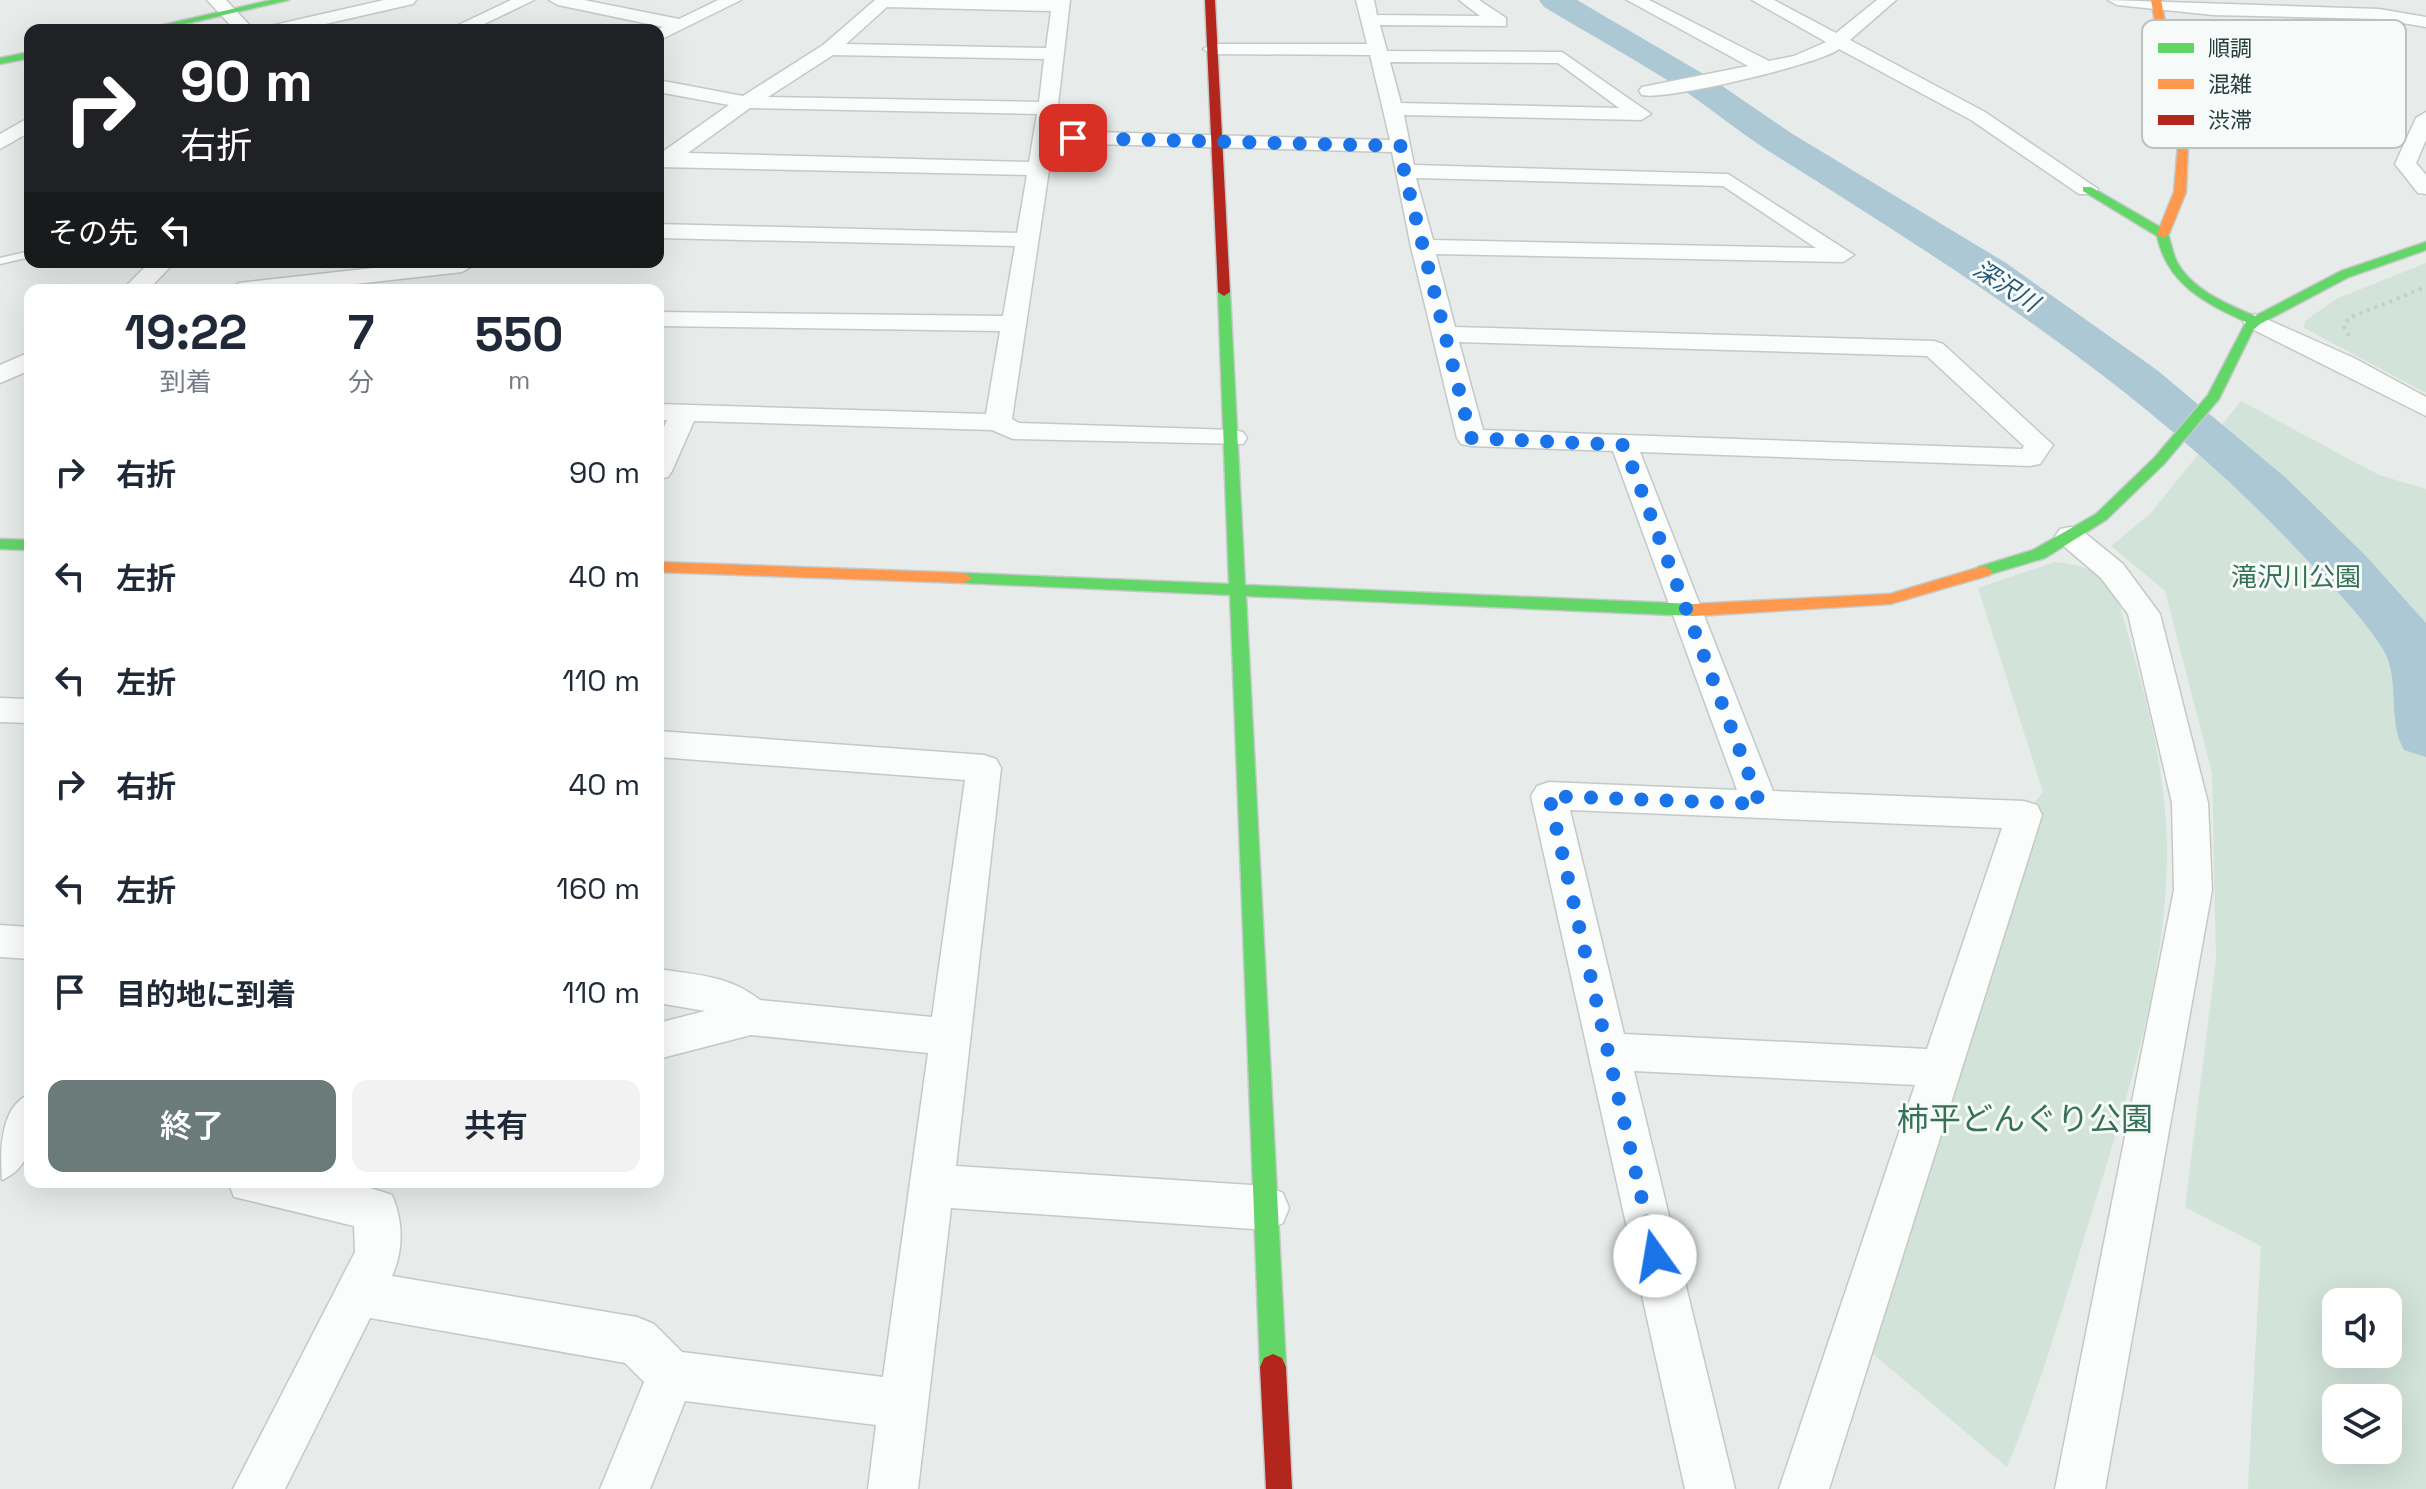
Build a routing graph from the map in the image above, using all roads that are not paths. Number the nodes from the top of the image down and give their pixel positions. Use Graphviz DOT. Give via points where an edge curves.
graph roads {
  1 [pos="284,0"];
  2 [pos="407,0"];
  3 [pos="525,0"];
  4 [pos="558,0"];
  5 [pos="732,0"];
  6 [pos="1210,0"];
  7 [pos="1365,0"];
  8 [pos="1468,0"];
  9 [pos="1636,0"];
  10 [pos="1761,0"];
  11 [pos="1887,0"];
  12 [pos="2117,0"];
  13 [pos="883,1"];
  14 [pos="2156,2"];
  15 [pos="1061,3"];
  16 [pos="221,6"];
  17 [pos="1370,20"];
  18 [pos="2426,22"];
  19 [pos="165,24"];
  20 [pos="239,24"];
  21 [pos="302,24"];
  22 [pos="471,24"];
  23 [pos="682,25"];
  24 [pos="664,33"];
  25 [pos="1839,39"];
  26 [pos="829,49"];
  27 [pos="1212,49"];
  28 [pos="1379,53"];
  29 [pos="1054,54"];
  30 [pos="1769,69"];
  31 [pos="664,87"];
  32 [pos="1649,91"];
  33 [pos="746,102"];
  34 [pos="1047,108"];
  35 [pos="1392,109"];
  36 [pos="2426,118"];
  37 [pos="24,127"];
  38 [pos="1044,137"];
  39 [pos="1216,142"];
  40 [pos="0,143"];
  41 [pos="1402,146"];
  42 [pos="2183,148"];
  43 [pos="668,153"];
  44 [pos="1038,169"];
  45 [pos="1404,171"];
  46 [pos="2426,188"];
  47 [pos="2087,189"];
  48 [pos="664,231"];
  49 [pos="2163,234"];
  50 [pos="1027,240"];
  51 [pos="2426,246"];
  52 [pos="1422,247"];
  53 [pos="24,255"];
  54 [pos="0,261"];
  55 [pos="157,268"];
  56 [pos="429,268"];
  57 [pos="458,268"];
  58 [pos="140,284"];
  59 [pos="291,284"];
  60 [pos="435,284"];
  61 [pos="664,319"];
  62 [pos="2255,321"];
  63 [pos="1016,324"];
  64 [pos="1444,334"];
  65 [pos="24,363"];
  66 [pos="0,375"];
  67 [pos="2426,408"];
  68 [pos="671,412"];
  69 [pos="998,422"];
  70 [pos="1233,438"];
  71 [pos="664,444"];
  72 [pos="1624,445"];
  73 [pos="2070,536"];
  74 [pos="0,544"];
  75 [pos="24,545"];
  76 [pos="664,567"];
  77 [pos="1238,588"];
  78 [pos="1688,610"];
  79 [pos="0,710"];
  80 [pos="24,711"];
  81 [pos="664,753"];
  82 [pos="1760,804"];
  83 [pos="0,941"];
  84 [pos="24,943"];
  85 [pos="664,987"];
  86 [pos="751,1017"];
  87 [pos="950,1037"];
  88 [pos="664,1039"];
  89 [pos="1606,1051"];
  90 [pos="1943,1068"];
  91 [pos="24,1128"];
  92 [pos="11,1159"];
  93 [pos="931,1185"];
  94 [pos="293,1188"];
  95 [pos="1267,1208"];
  96 [pos="358,1293"];
  97 [pos="671,1375"];
  98 [pos="904,1404"];
  99 [pos="258,1489"];
  100 [pos="625,1489"];
  101 [pos="893,1489"];
  102 [pos="1279,1489"];
  103 [pos="1710,1489"];
  104 [pos="1804,1489"];
  105 [pos="2080,1489"];
  1 -- 16 [label="street"];
  2 -- 21 [label="street"];
  3 -- 22 [label="street"];
  4 -- 23 [label="street"];
  5 -- 23 [label="street"];
  6 -- 27 [label="street"];
  7 -- 17 [label="street"];
  8 -- 17 [label="street" via="1500,22"];
  9 -- 30 [label="street"];
  10 -- 25 [label="street"];
  11 -- 25 [label="street"];
  12 -- 14 [label="street"];
  13 -- 15 [label="street"];
  13 -- 26 [label="street"];
  14 -- 18 [label="street" via="2379,14"];
  15 -- 29 [label="street"];
  16 -- 19 [label="street"];
  16 -- 20 [label="street"];
  17 -- 28 [label="street"];
  23 -- 24 [label="street"];
  25 -- 30 [label="street" via="1828,49"];
  25 -- 47 [label="street" via="1978,116"];
  26 -- 29 [label="street"];
  26 -- 33 [label="street"];
  27 -- 28 [label="street"];
  27 -- 39 [label="street"];
  28 -- 35 [label="street"];
  28 -- 35 [label="street" via="1562,58 1641,114"];
  29 -- 34 [label="street"];
  30 -- 32 [label="street"];
  31 -- 33 [label="street"];
  33 -- 34 [label="street"];
  33 -- 43 [label="street"];
  34 -- 38 [label="street"];
  35 -- 41 [label="street"];
  36 -- 46 [label="street" via="2405,164"];
  37 -- 40 [label="street"];
  38 -- 39 [label="street"];
  38 -- 44 [label="street"];
  39 -- 41 [label="street"];
  39 -- 70 [label="street"];
  41 -- 45 [label="street"];
  42 -- 49 [label="street" via="2180,192"];
  43 -- 44 [label="street"];
  44 -- 50 [label="street"];
  45 -- 52 [label="street"];
  45 -- 52 [label="street" via="1728,180 1843,255"];
  47 -- 49 [label="street"];
  48 -- 50 [label="street"];
  49 -- 62 [label="street" via="2163,249 2184,283"];
  50 -- 63 [label="street"];
  51 -- 62 [label="street" via="2345,274"];
  52 -- 64 [label="street"];
  53 -- 54 [label="lane"];
  55 -- 58 [label="street"];
  56 -- 59 [label="street"];
  57 -- 60 [label="street"];
  61 -- 63 [label="street"];
  62 -- 67 [label="street"];
  62 -- 73 [label="street" via="2219,386 2159,461 2101,517"];
  63 -- 69 [label="street"];
  64 -- 72 [label="street" via="1471,438"];
  64 -- 72 [label="street" via="1934,349 2039,445 2030,458"];
  65 -- 66 [label="street"];
  68 -- 69 [label="street"];
  68 -- 71 [label="street"];
  69 -- 70 [label="street" via="1013,431"];
  70 -- 77 [label="street"];
  72 -- 78 [label="street"];
  73 -- 78 [label="street" via="2039,554 1890,599"];
  73 -- 105 [label="street" via="2125,583 2144,614 2190,803 2193,890"];
  74 -- 75 [label="street"];
  76 -- 77 [label="street"];
  77 -- 78 [label="street"];
  77 -- 95 [label="street"];
  78 -- 82 [label="street"];
  79 -- 80 [label="street"];
  81 -- 87 [label="street" via="984,768"];
  82 -- 89 [label="street" via="1549,796"];
  82 -- 90 [label="street" via="2024,815"];
  83 -- 84 [label="street"];
  85 -- 86 [label="street" via="726,997"];
  86 -- 87 [label="street"];
  86 -- 88 [label="street"];
  87 -- 93 [label="street"];
  89 -- 90 [label="street"];
  89 -- 103 [label="street"];
  90 -- 104 [label="street"];
  91 -- 92 [label="street"];
  93 -- 95 [label="street"];
  93 -- 98 [label="street"];
  94 -- 96 [label="street" via="376,1210 378,1255"];
  95 -- 102 [label="street"];
  96 -- 97 [label="street" via="637,1341"];
  96 -- 99 [label="street"];
  97 -- 98 [label="street"];
  97 -- 100 [label="street"];
  98 -- 101 [label="street"];
}
